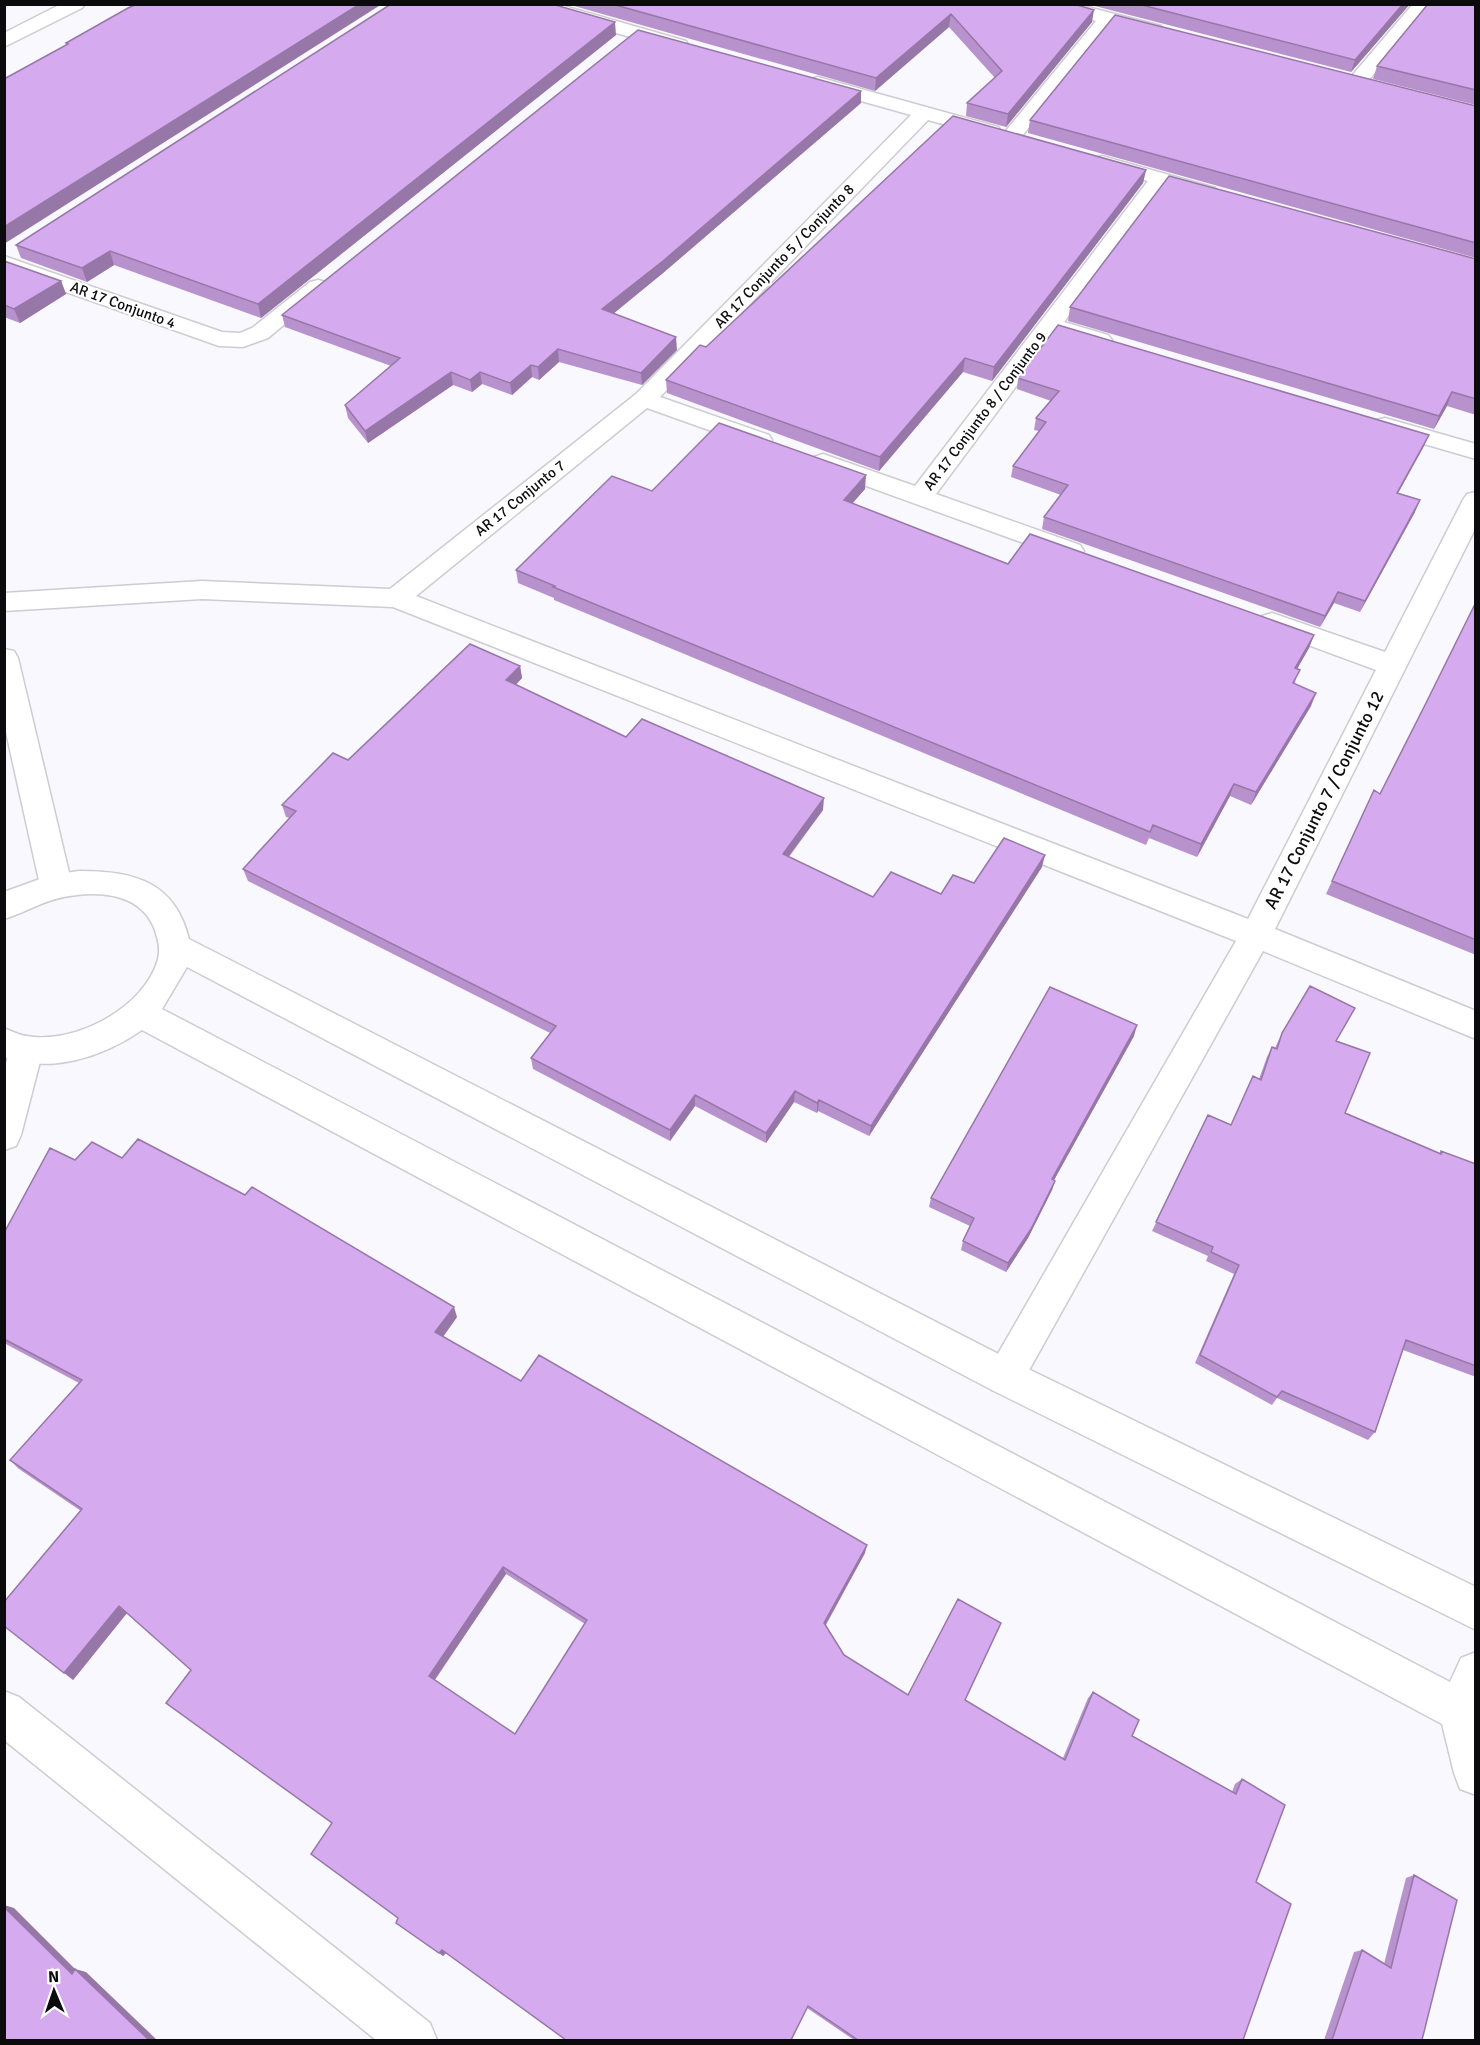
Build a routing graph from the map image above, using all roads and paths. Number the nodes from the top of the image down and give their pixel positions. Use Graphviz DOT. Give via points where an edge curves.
graph roads {
  1 [pos="76,4"];
  2 [pos="535,4"];
  3 [pos="1052,4"];
  4 [pos="1423,4"];
  5 [pos="1108,18"];
  6 [pos="635,32"];
  7 [pos="1176,35"];
  8 [pos="4,41"];
  9 [pos="617,47"];
  10 [pos="702,51"];
  11 [pos="1335,76"];
  12 [pos="802,79"];
  13 [pos="1357,81"];
  14 [pos="1379,87"];
  15 [pos="924,113"];
  16 [pos="1011,137"];
  17 [pos="1034,143"];
  18 [pos="1080,156"];
  19 [pos="1160,178"];
  20 [pos="1227,197"];
  21 [pos="24,245"];
  22 [pos="4,260"];
  23 [pos="333,274"];
  24 [pos="1050,325"];
  25 [pos="1117,345"];
  26 [pos="644,399"];
  27 [pos="1364,418"];
  28 [pos="1476,452"];
  29 [pos="920,497"];
  30 [pos="1476,500"];
  31 [pos="1100,561"];
  32 [pos="396,598"];
  33 [pos="4,602"];
  34 [pos="1246,613"];
  35 [pos="4,658"];
  36 [pos="1392,665"];
  37 [pos="56,885"];
  38 [pos="5,906"];
  39 [pos="1256,935"];
  40 [pos="176,947"];
  41 [pos="140,1012"];
  42 [pos="1476,1026"];
  43 [pos="15,1046"];
  44 [pos="4,1135"];
  45 [pos="1005,1377"];
  46 [pos="1476,1609"];
  47 [pos="1468,1692"];
  48 [pos="4,1712"];
  49 [pos="1476,1773"];
  50 [pos="413,2040"];
  1 -- 8 [label="street"];
  2 -- 6 [label="street"];
  3 -- 5 [label="street"];
  4 -- 13 [label="street"];
  5 -- 7 [label="street"];
  5 -- 16 [label="street"];
  6 -- 9 [label="street"];
  6 -- 10 [label="street"];
  11 -- 13 [label="street"];
  12 -- 15 [label="street"];
  13 -- 14 [label="street"];
  15 -- 16 [label="street"];
  15 -- 26 [label="street, AR 17 Conjunto 5 / Conjunto 8"];
  16 -- 17 [label="street"];
  18 -- 19 [label="street"];
  19 -- 20 [label="street"];
  19 -- 24 [label="street, AR 17 Conjunto 8 / Conjunto 9"];
  21 -- 22 [label="street"];
  22 -- 23 [label="street, AR 17 Conjunto 4" via="219,339 243,340 260,333"];
  24 -- 25 [label="street"];
  24 -- 29 [label="street, AR 17 Conjunto 8 / Conjunto 9"];
  26 -- 29 [label="street"];
  26 -- 32 [label="street, AR 17 Conjunto 7"];
  27 -- 28 [label="street"];
  29 -- 31 [label="street"];
  30 -- 36 [label="street, AR 17 Conjunto 7 / Conjunto 12"];
  32 -- 33 [label="street" via="202,590"];
  32 -- 39 [label="street"];
  34 -- 36 [label="street"];
  35 -- 37 [label="street"];
  36 -- 39 [label="street, AR 17 Conjunto 7 / Conjunto 12"];
  37 -- 38 [label="street"];
  37 -- 40 [label="street" via="92,880 125,885 153,899 170,921"];
  39 -- 42 [label="street"];
  39 -- 45 [label="street, AR 17 Conjunto 7 / Conjunto 12"];
  40 -- 41 [label="street" via="166,981"];
  40 -- 45 [label="street"];
  41 -- 43 [label="street" via="106,1035 66,1048"];
  41 -- 47 [label="street"];
  43 -- 44 [label="street"];
  45 -- 46 [label="street"];
  47 -- 49 [label="street"];
  48 -- 50 [label="street"];
}
